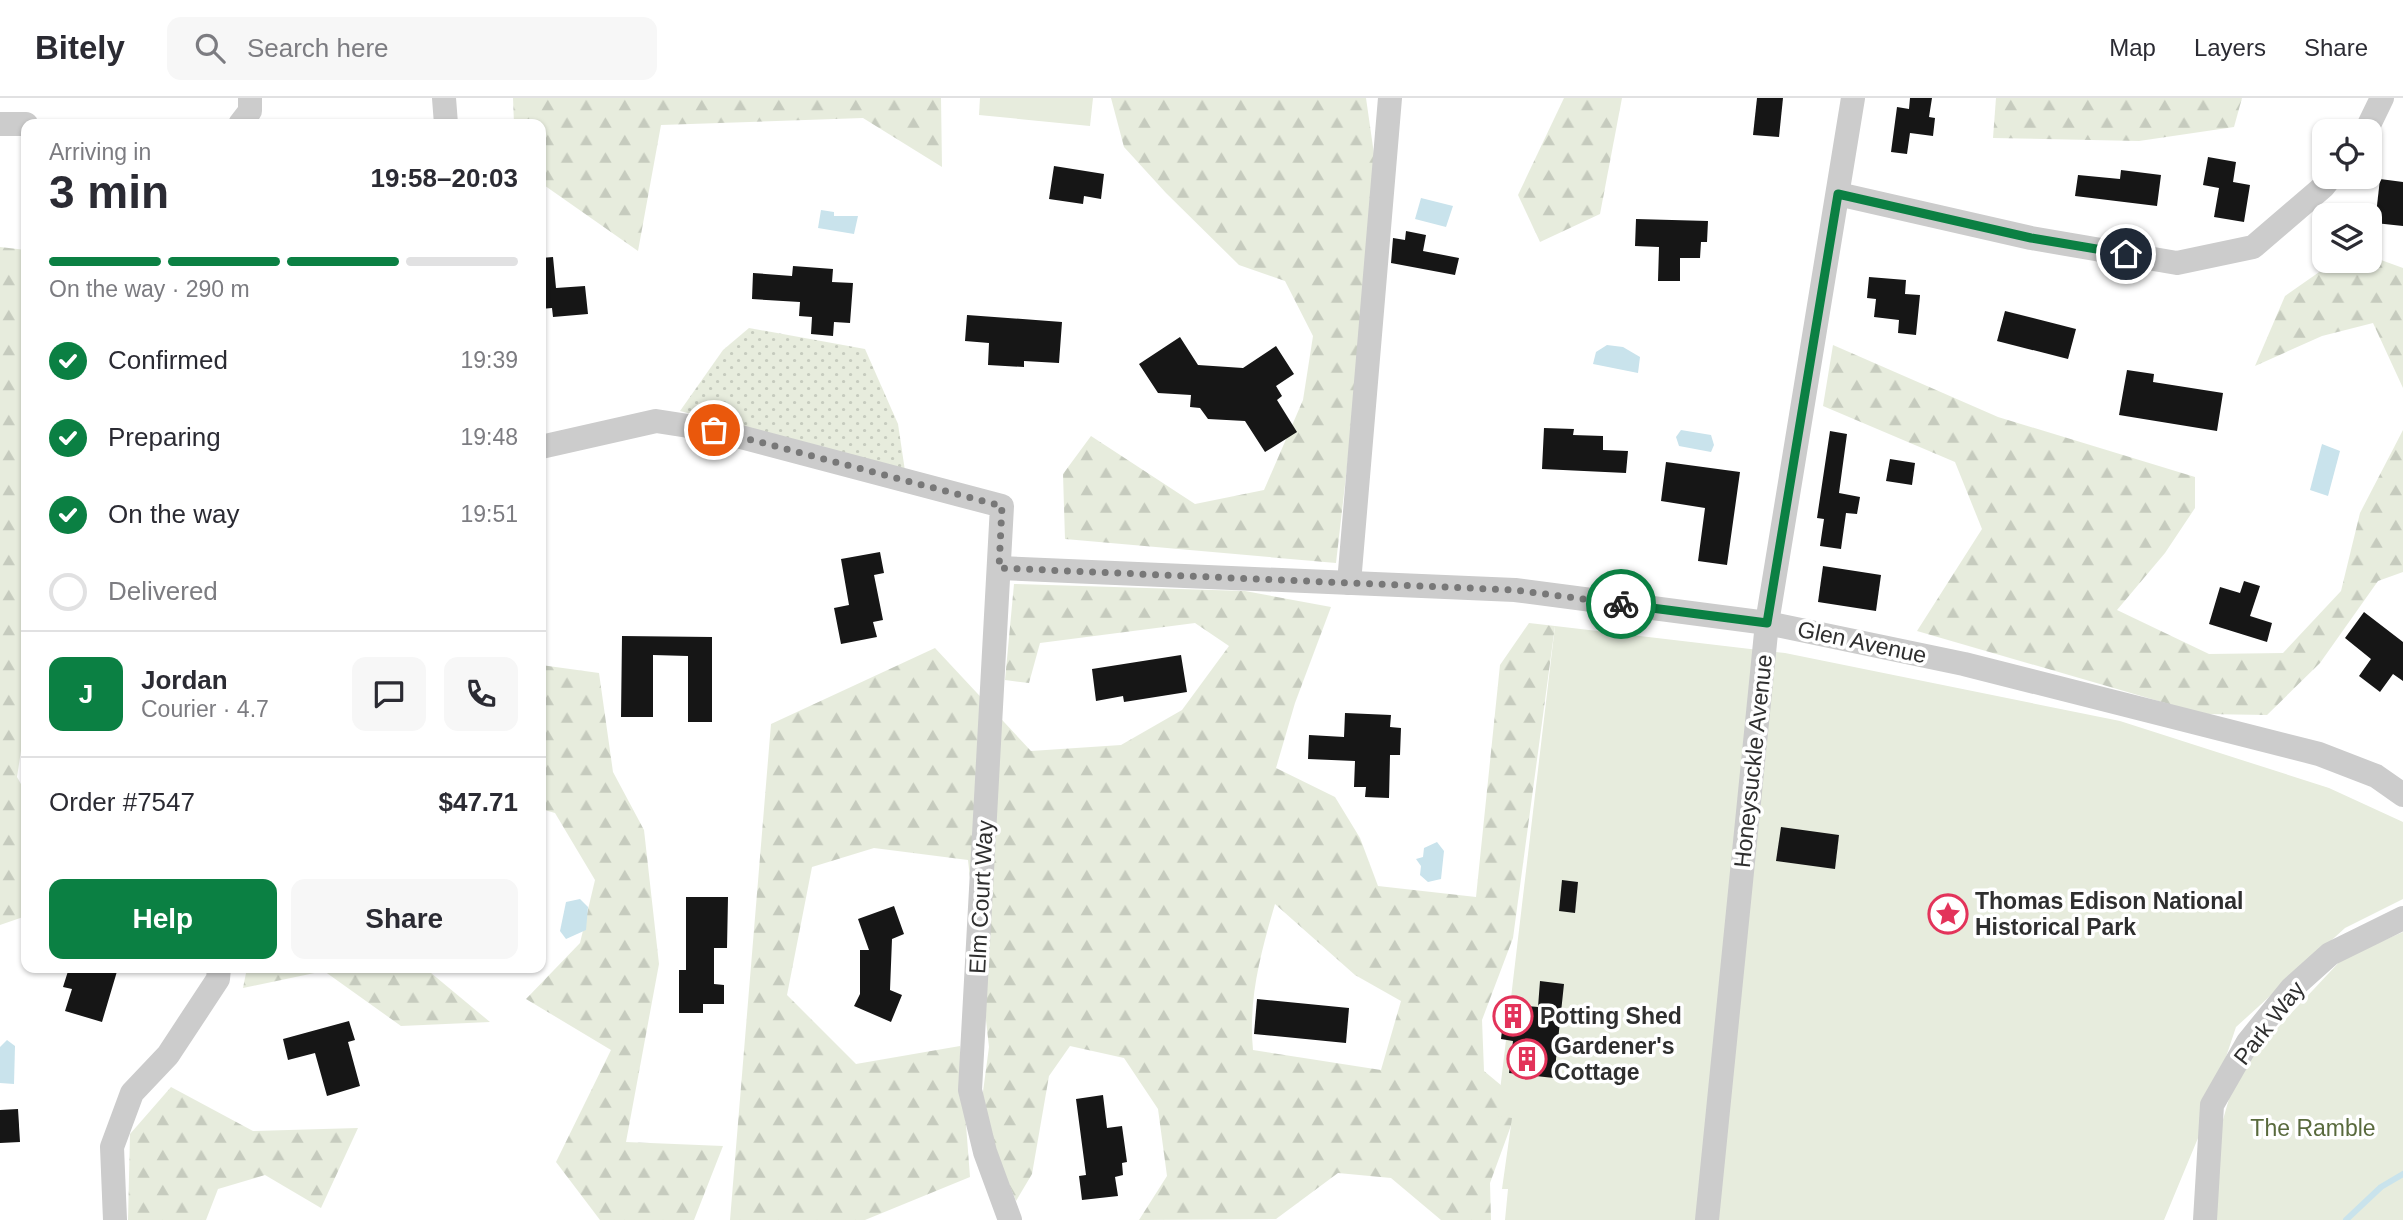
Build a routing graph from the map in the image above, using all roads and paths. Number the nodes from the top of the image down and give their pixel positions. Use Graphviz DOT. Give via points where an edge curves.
graph roads {
  1 [pos="250,98"];
  2 [pos="444,98"];
  3 [pos="1390,98"];
  4 [pos="1853,98"];
  5 [pos="2382,98"];
  6 [pos="244,119"];
  7 [pos="446,119"];
  8 [pos="2372,119"];
  9 [pos="0,124"];
  10 [pos="21,124"];
  11 [pos="2321,189"];
  12 [pos="1838,194"];
  13 [pos="546,446"];
  14 [pos="999,568"];
  15 [pos="1349,583"];
  16 [pos="1767,623"];
  17 [pos="2403,795"];
  18 [pos="2403,918"];
  19 [pos="219,973"];
  20 [pos="115,1220"];
  21 [pos="1010,1220"];
  22 [pos="1707,1220"];
  23 [pos="2205,1220"];
  1 -- 6 [label="street"];
  2 -- 7 [label="street"];
  3 -- 15 [label="street"];
  4 -- 12 [label="street, Honeysuckle Avenue"];
  5 -- 8 [label="street"];
  9 -- 10 [label="street"];
  11 -- 12 [label="street" via="2253,247 2177,263 2031,238"];
  12 -- 16 [label="street, Honeysuckle Avenue"];
  13 -- 14 [label="street" via="656,421 714,430 1002,506"];
  14 -- 15 [label="street, Glen Avenue"];
  14 -- 21 [label="street, Elm Court Way" via="970,1090 985,1152"];
  15 -- 16 [label="street, Glen Avenue" via="1515,590"];
  16 -- 17 [label="street, Glen Avenue" via="1964,664 2319,754 2376,776"];
  16 -- 22 [label="street, Honeysuckle Avenue"];
  18 -- 23 [label="street, Park Way" via="2330,954 2291,989 2248,1042 2213,1105"];
  19 -- 20 [label="street" via="167,1055 132,1093 112,1147"];
}
